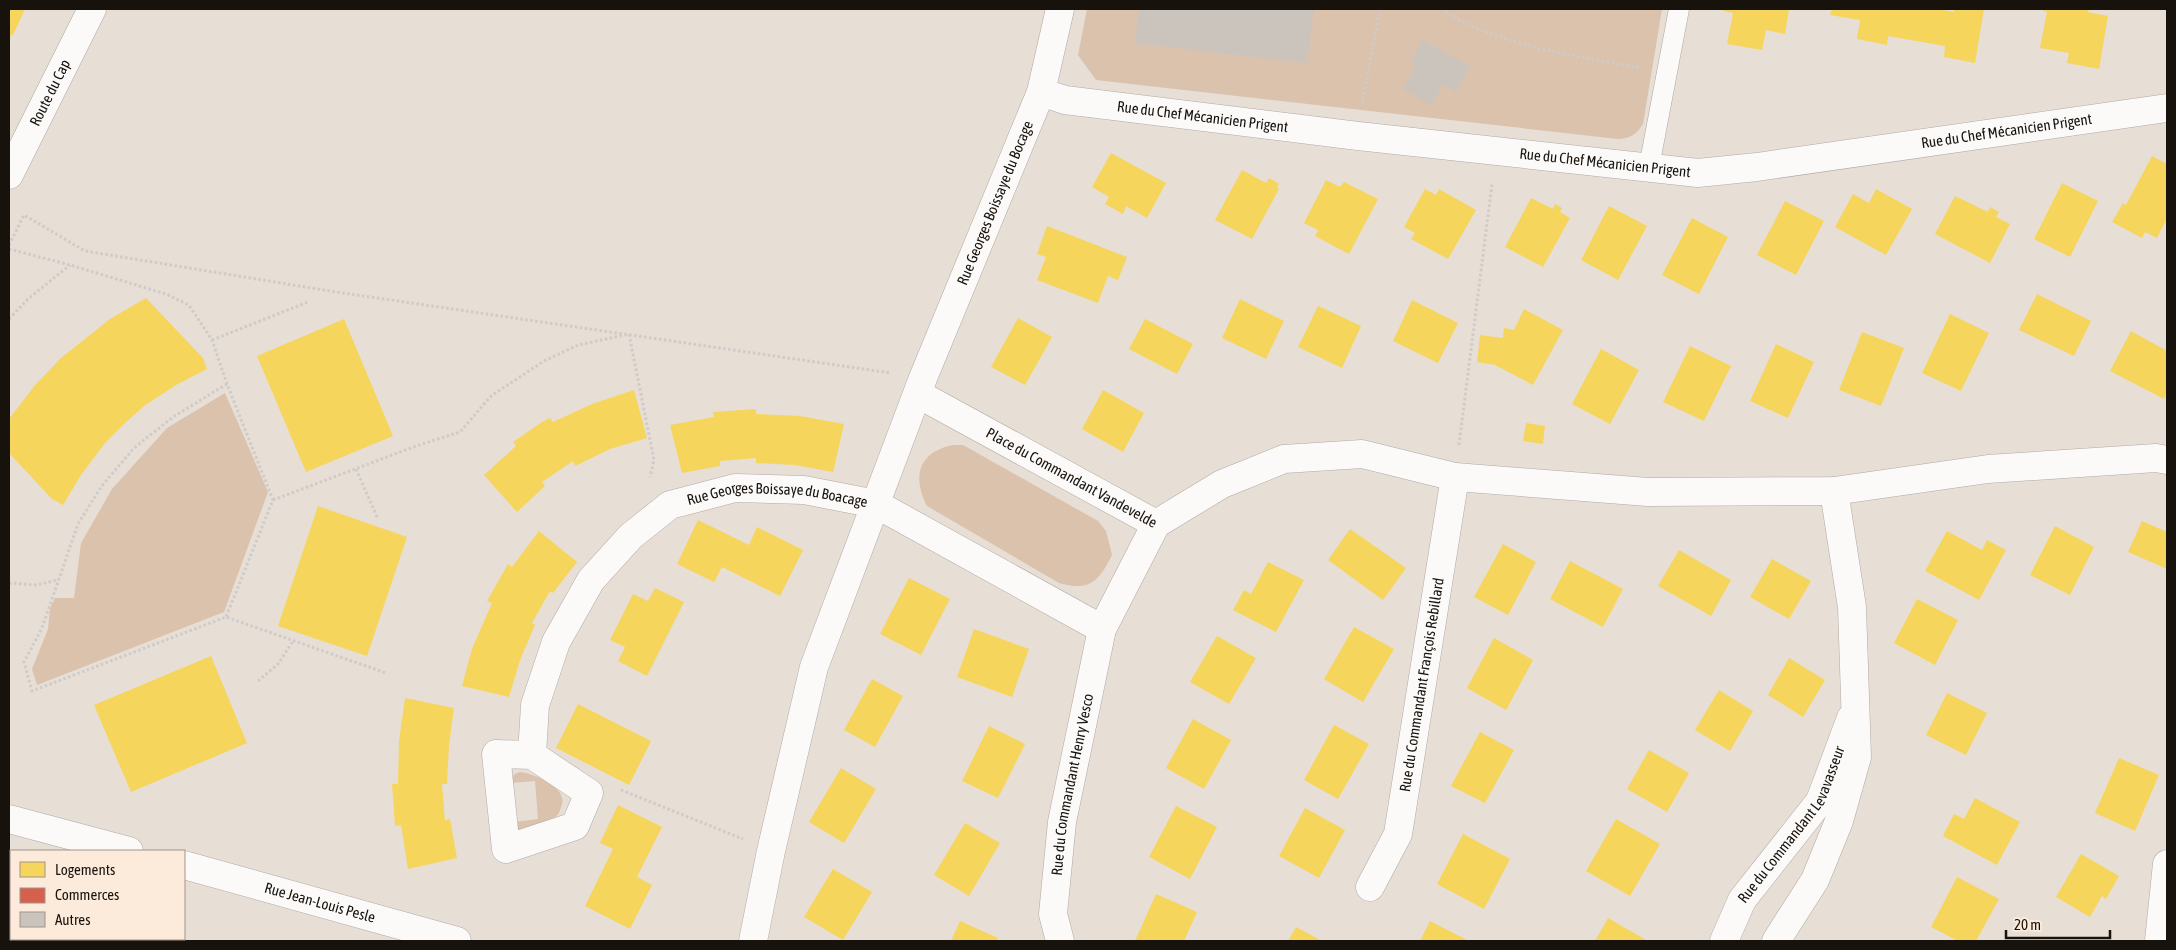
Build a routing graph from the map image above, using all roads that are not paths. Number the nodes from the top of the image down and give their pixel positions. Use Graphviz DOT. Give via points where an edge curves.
graph roads {
  1 [pos="92,9"];
  2 [pos="1060,9"];
  3 [pos="1679,9"];
  4 [pos="1041,92"];
  5 [pos="2167,108"];
  6 [pos="1649,167"];
  7 [pos="9,172"];
  8 [pos="921,386"];
  9 [pos="2167,460"];
  10 [pos="1455,477"];
  11 [pos="1834,491"];
  12 [pos="876,504"];
  13 [pos="1156,524"];
  14 [pos="1102,629"];
  15 [pos="1856,705"];
  16 [pos="532,755"];
  17 [pos="9,819"];
  18 [pos="125,850"];
  19 [pos="2167,864"];
  20 [pos="185,865"];
  21 [pos="1370,887"];
  22 [pos="457,941"];
  23 [pos="753,941"];
  24 [pos="1060,941"];
  25 [pos="1724,941"];
  26 [pos="1776,941"];
  27 [pos="2159,941"];
  1 -- 7 [label="street, Route du Cap"];
  2 -- 4 [label="street, Rue Georges Boissaye du Bocage"];
  3 -- 6 [label="lane"];
  4 -- 6 [label="street, Rue du Chef Mécanicien Prigent" via="1065,100"];
  4 -- 8 [label="street, Rue Georges Boissaye du Bocage"];
  5 -- 6 [label="street, Rue du Chef Mécanicien Prigent" via="1756,168 1698,173"];
  8 -- 12 [label="street"];
  8 -- 13 [label="street, Place du Commandant Vandevelde"];
  9 -- 11 [label="street" via="2156,458 1988,469"];
  10 -- 11 [label="street" via="1648,492"];
  10 -- 13 [label="street" via="1362,454 1284,460 1222,484"];
  10 -- 21 [label="street, Rue du Commandant François Rebillard" via="1398,834"];
  11 -- 15 [label="street, Rue du Commandant Levavasseur" via="1852,607"];
  12 -- 14 [label="street"];
  12 -- 16 [label="street, Rue Georges Boissaye du Boacage" via="804,490 735,488 670,505 632,536 591,580 556,642 535,705"];
  12 -- 23 [label="street, Rue Georges Boissaye du Boacage" via="814,667"];
  13 -- 14 [label="street, Place du Commandant Vandevelde"];
  14 -- 24 [label="street, Rue du Commandant Henry Vesco" via="1062,822 1053,914"];
  15 -- 25 [label="street, Rue du Commandant Levavasseur" via="1820,802 1742,900"];
  15 -- 26 [label="street, Rue du Commandant Levavasseur" via="1857,757 1839,821 1815,880"];
  16 -- 16 [label="street" via="496,754 506,849 575,826 589,793"];
  17 -- 18 [label="street"];
  19 -- 27 [label="street"];
  20 -- 22 [label="street, Rue Jean-Louis Pesle"];
}
